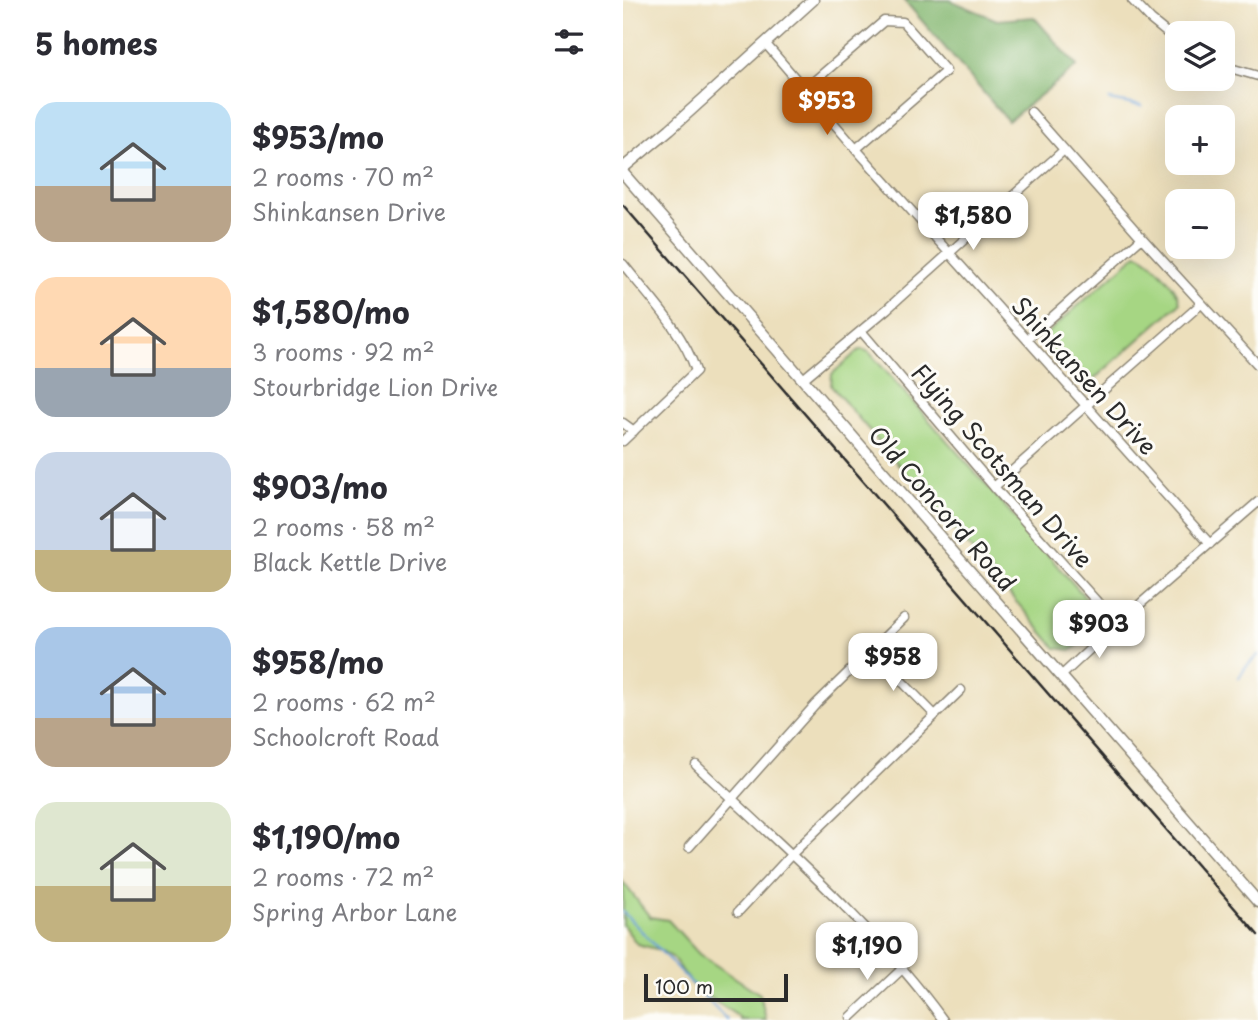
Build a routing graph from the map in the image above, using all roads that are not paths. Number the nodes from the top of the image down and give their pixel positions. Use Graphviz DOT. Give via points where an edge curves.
graph roads {
  1 [pos="813,0"];
  2 [pos="1132,0"];
  3 [pos="1165,32"];
  4 [pos="765,43"];
  5 [pos="1235,69"];
  6 [pos="1258,76"];
  7 [pos="804,89"];
  8 [pos="1031,112"];
  9 [pos="856,149"];
  10 [pos="1064,150"];
  11 [pos="623,167"];
  12 [pos="623,173"];
  13 [pos="1142,239"];
  14 [pos="949,253"];
  15 [pos="623,264"];
  16 [pos="1201,304"];
  17 [pos="862,332"];
  18 [pos="1027,339"];
  19 [pos="1256,360"];
  20 [pos="803,379"];
  21 [pos="1086,406"];
  22 [pos="623,423"];
  23 [pos="633,431"];
  24 [pos="623,441"];
  25 [pos="994,487"];
  26 [pos="1258,502"];
  27 [pos="1210,544"];
  28 [pos="904,618"];
  29 [pos="1117,624"];
  30 [pos="871,650"];
  31 [pos="1061,676"];
  32 [pos="961,690"];
  33 [pos="935,715"];
  34 [pos="696,765"];
  35 [pos="731,799"];
  36 [pos="689,847"];
  37 [pos="791,855"];
  38 [pos="1258,902"];
  39 [pos="739,912"];
  40 [pos="902,969"];
  41 [pos="851,1017"];
  42 [pos="943,1020"];
  1 -- 4 [label="street"];
  2 -- 3 [label="street"];
  4 -- 7 [label="street, Shinkansen Drive"];
  4 -- 11 [label="street"];
  5 -- 6 [label="street"];
  7 -- 9 [label="street, Shinkansen Drive"];
  7 -- 9 [label="street" via="884,21 903,22 946,71"];
  8 -- 10 [label="street"];
  9 -- 14 [label="street, Shinkansen Drive"];
  10 -- 13 [label="street"];
  10 -- 14 [label="street"];
  12 -- 20 [label="street, Old Concord Road"];
  13 -- 16 [label="street"];
  13 -- 18 [label="street"];
  14 -- 17 [label="street"];
  14 -- 18 [label="street, Shinkansen Drive"];
  15 -- 23 [label="street" via="690,354 696,371"];
  16 -- 19 [label="street"];
  16 -- 21 [label="street"];
  17 -- 20 [label="street"];
  17 -- 25 [label="street, Flying Scotsman Drive"];
  18 -- 21 [label="street, Shinkansen Drive"];
  20 -- 31 [label="street, Old Concord Road"];
  21 -- 25 [label="street"];
  21 -- 27 [label="street, Shinkansen Drive"];
  22 -- 23 [label="street"];
  23 -- 24 [label="street"];
  25 -- 29 [label="street, Flying Scotsman Drive"];
  26 -- 27 [label="street"];
  27 -- 29 [label="street"];
  28 -- 30 [label="street"];
  29 -- 31 [label="street"];
  30 -- 33 [label="street"];
  30 -- 35 [label="street"];
  31 -- 38 [label="street, Old Concord Road"];
  32 -- 33 [label="street"];
  33 -- 37 [label="street"];
  34 -- 35 [label="street"];
  35 -- 36 [label="street"];
  35 -- 37 [label="street"];
  37 -- 39 [label="street"];
  37 -- 40 [label="street"];
  40 -- 41 [label="street"];
  40 -- 42 [label="street"];
}
